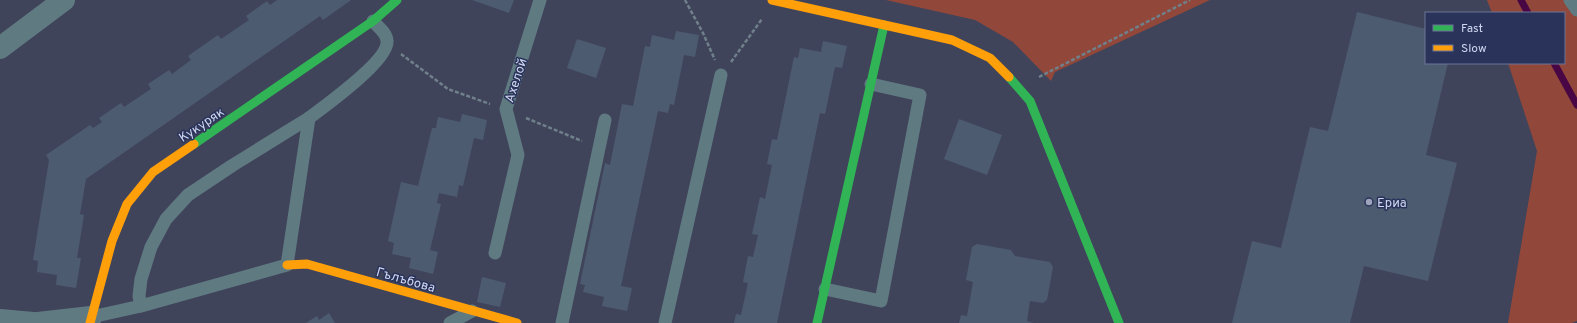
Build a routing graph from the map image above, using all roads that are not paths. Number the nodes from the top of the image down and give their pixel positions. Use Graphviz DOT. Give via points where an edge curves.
graph roads {
  1 [pos="64,0"];
  2 [pos="398,0"];
  3 [pos="540,0"];
  4 [pos="774,0"];
  5 [pos="1570,0"];
  6 [pos="1577,10"];
  7 [pos="373,21"];
  8 [pos="884,25"];
  9 [pos="0,48"];
  10 [pos="721,75"];
  11 [pos="871,84"];
  12 [pos="309,118"];
  13 [pos="605,120"];
  14 [pos="495,253"];
  15 [pos="287,265"];
  16 [pos="825,289"];
  17 [pos="141,306"];
  18 [pos="472,311"];
  19 [pos="0,320"];
  20 [pos="91,320"];
  21 [pos="33,323"];
  22 [pos="38,323"];
  23 [pos="450,323"];
  24 [pos="517,323"];
  25 [pos="562,323"];
  26 [pos="665,323"];
  27 [pos="817,323"];
  28 [pos="1119,323"];
  1 -- 9 [label="street"];
  2 -- 7 [label="street, Кукуряк"];
  3 -- 14 [label="lane, Ахелой" via="506,109 518,155"];
  4 -- 8 [label="street"];
  5 -- 6 [label="lane"];
  7 -- 12 [label="lane" via="387,39 382,56 369,70"];
  7 -- 20 [label="street, Кукуряк" via="153,172 127,204 112,241"];
  8 -- 11 [label="street"];
  8 -- 28 [label="street" via="952,40 990,58 1019,87 1030,101"];
  10 -- 26 [label="lane"];
  11 -- 16 [label="street"];
  11 -- 16 [label="lane" via="920,95 881,301"];
  12 -- 15 [label="lane"];
  12 -- 17 [label="lane" via="188,195 166,219 151,247 141,279"];
  13 -- 25 [label="lane"];
  15 -- 17 [label="lane"];
  15 -- 18 [label="street, Гълъбова" via="307,264"];
  16 -- 27 [label="street"];
  17 -- 20 [label="lane"];
  18 -- 23 [label="lane"];
  18 -- 24 [label="street, Гълъбова"];
  19 -- 21 [label="street"];
  20 -- 22 [label="street"];
}
